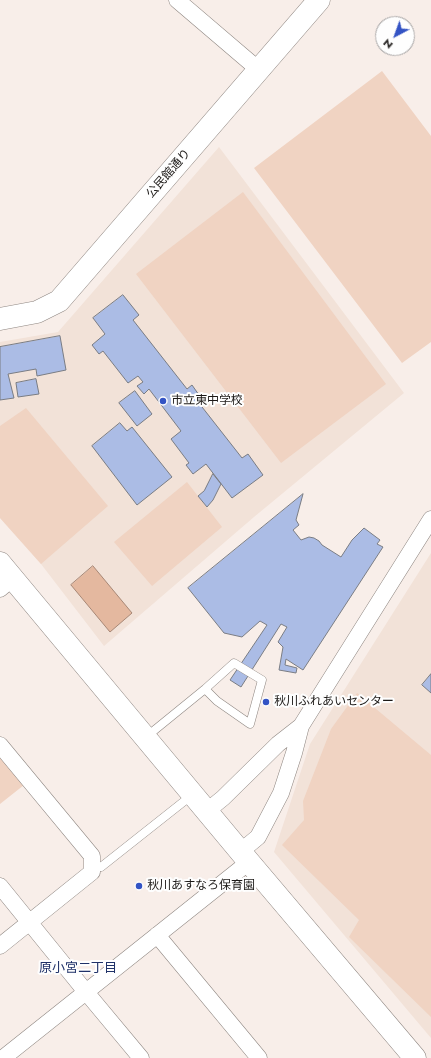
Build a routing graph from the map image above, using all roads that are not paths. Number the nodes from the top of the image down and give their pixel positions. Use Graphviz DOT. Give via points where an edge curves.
graph roads {
  1 [pos="177,0"];
  2 [pos="319,0"];
  3 [pos="259,70"];
  4 [pos="0,319"];
  5 [pos="431,519"];
  6 [pos="4,577"];
  7 [pos="205,688"];
  8 [pos="301,726"];
  9 [pos="145,738"];
  10 [pos="0,745"];
  11 [pos="193,794"];
  12 [pos="207,811"];
  13 [pos="244,857"];
  14 [pos="92,866"];
  15 [pos="0,886"];
  16 [pos="29,922"];
  17 [pos="157,935"];
  18 [pos="0,946"];
  19 [pos="86,992"];
  20 [pos="3,1058"];
  21 [pos="141,1058"];
  22 [pos="260,1058"];
  23 [pos="415,1058"];
  1 -- 3 [label="street"];
  2 -- 3 [label="street, 公民館通り"];
  3 -- 4 [label="street, 公民館通り" via="59,301 37,312"];
  5 -- 8 [label="street"];
  6 -- 9 [label="street"];
  7 -- 7 [label="lane" via="234,663 262,680 250,724 217,701"];
  7 -- 9 [label="lane"];
  8 -- 12 [label="street" via="278,744"];
  8 -- 13 [label="street" via="281,793 258,838"];
  9 -- 11 [label="street"];
  10 -- 14 [label="street" via="92,856"];
  11 -- 12 [label="street"];
  11 -- 14 [label="lane" via="102,867"];
  12 -- 13 [label="street"];
  13 -- 17 [label="street"];
  13 -- 23 [label="street"];
  14 -- 16 [label="street" via="92,872"];
  15 -- 16 [label="street"];
  16 -- 18 [label="street"];
  16 -- 19 [label="street"];
  17 -- 19 [label="street"];
  17 -- 22 [label="street"];
  19 -- 20 [label="street"];
  19 -- 21 [label="street"];
}
